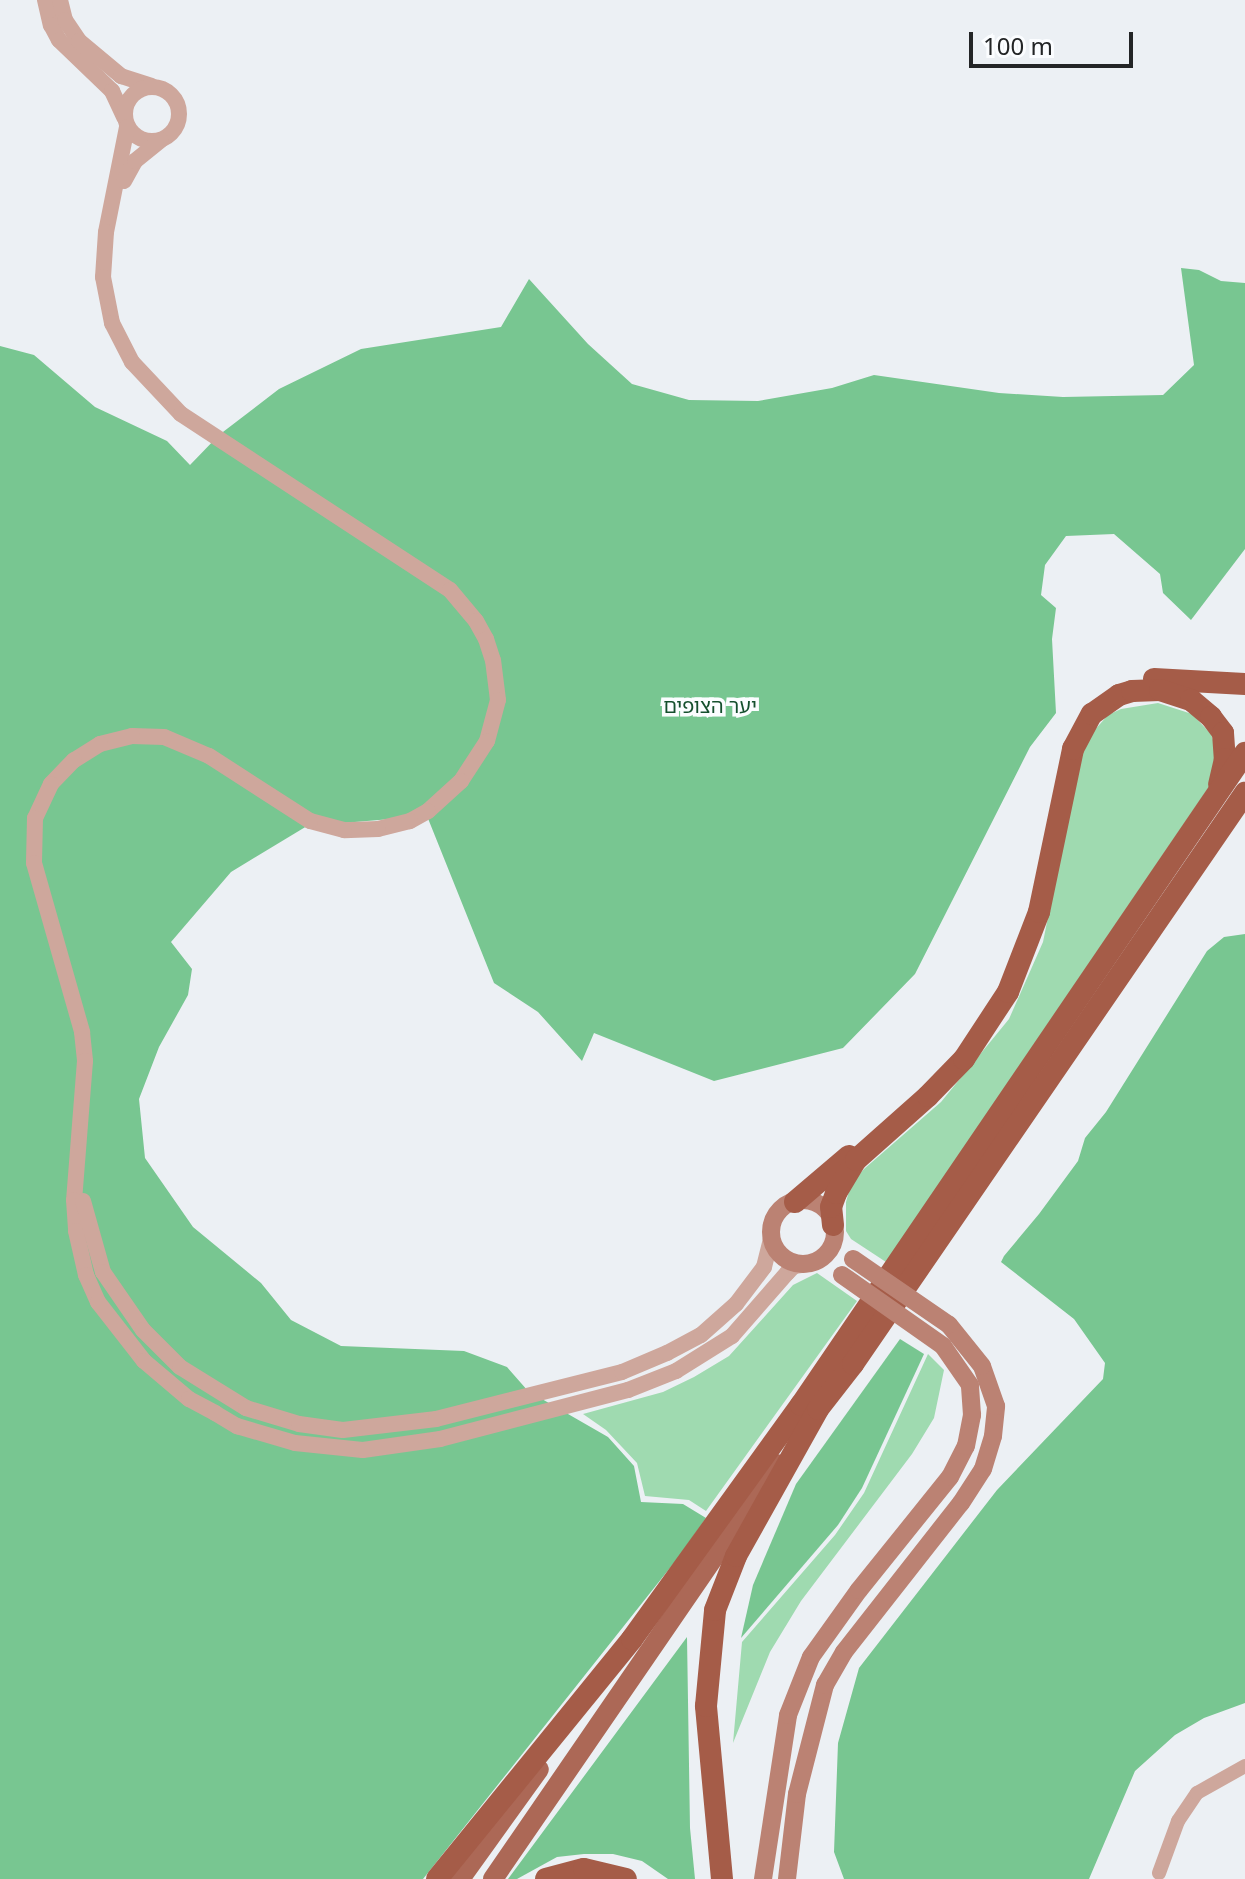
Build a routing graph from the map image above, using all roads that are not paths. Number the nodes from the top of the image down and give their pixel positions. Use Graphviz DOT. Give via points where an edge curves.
graph roads {
  1 [pos="45,0"];
  2 [pos="60,0"];
  3 [pos="152,86"];
  4 [pos="126,122"];
  5 [pos="163,139"];
  6 [pos="112,208"];
  7 [pos="1245,684"];
  8 [pos="1245,753"];
  9 [pos="1245,793"];
  10 [pos="1052,846"];
  11 [pos="1171,867"];
  12 [pos="899,1122"];
  13 [pos="79,1148"];
  14 [pos="795,1202"];
  15 [pos="834,1231"];
  16 [pos="771,1239"];
  17 [pos="811,1263"];
  18 [pos="818,1409"];
  19 [pos="632,1639"];
  20 [pos="1245,1766"];
  21 [pos="1159,1873"];
  22 [pos="437,1879"];
  23 [pos="460,1879"];
  24 [pos="493,1879"];
  25 [pos="546,1879"];
  26 [pos="626,1879"];
  27 [pos="722,1879"];
  28 [pos="763,1879"];
  29 [pos="787,1879"];
  1 -- 4 [label="street" via="59,40 112,91"];
  2 -- 3 [label="street" via="79,41 121,76"];
  3 -- 4 [label="street" via="129,99"];
  3 -- 5 [label="street" via="170,93 179,111 174,130"];
  4 -- 5 [label="street" via="144,140"];
  4 -- 6 [label="street"];
  5 -- 6 [label="street" via="135,161"];
  6 -- 13 [label="street" via="103,254 107,303 120,342 139,371 201,428 450,590 486,639 498,700 487,741 461,781 428,811 378,829 344,830 310,821 192,746 164,737 132,736 100,744 61,772 41,802 33,845 37,882 82,1032"];
  7 -- 10 [label="highway" via="1142,678 1092,696 1063,741"];
  8 -- 11 [label="highway"];
  9 -- 18 [label="highway"];
  10 -- 11 [label="highway" via="1082,728 1119,695 1160,690 1203,708 1218,724 1226,744 1217,787"];
  10 -- 12 [label="highway" via="1031,939 995,1016 964,1059"];
  11 -- 19 [label="highway" via="801,1405"];
  12 -- 14 [label="highway"];
  12 -- 15 [label="highway" via="840,1181 831,1207"];
  13 -- 16 [label="street" via="84,1211 103,1272 158,1348 200,1382 246,1408 321,1428 362,1430 436,1419 622,1372 701,1335 736,1304 764,1267"];
  13 -- 17 [label="street" via="74,1200 80,1253 98,1302 128,1343 168,1383 237,1426 319,1448 363,1450 440,1439 628,1390 712,1351 751,1317 794,1266"];
  14 -- 15 [label="main road" via="814,1203 830,1216"];
  14 -- 16 [label="main road" via="778,1212"];
  15 -- 17 [label="main road" via="827,1253"];
  15 -- 29 [label="main road, bridge" via="853,1259 949,1325 982,1366 996,1406 983,1469 844,1652 825,1685 797,1794"];
  16 -- 17 [label="main road" via="789,1261"];
  17 -- 28 [label="main road, bridge" via="842,1275 943,1346 970,1385 972,1415 966,1446 950,1477 811,1657 788,1715"];
  18 -- 24 [label="main road"];
  18 -- 27 [label="highway" via="736,1556 715,1610 706,1706"];
  19 -- 22 [label="highway"];
  19 -- 23 [label="main road"];
  20 -- 21 [label="street" via="1197,1793 1178,1821"];
  25 -- 26 [label="highway" via="584,1869"];
}
